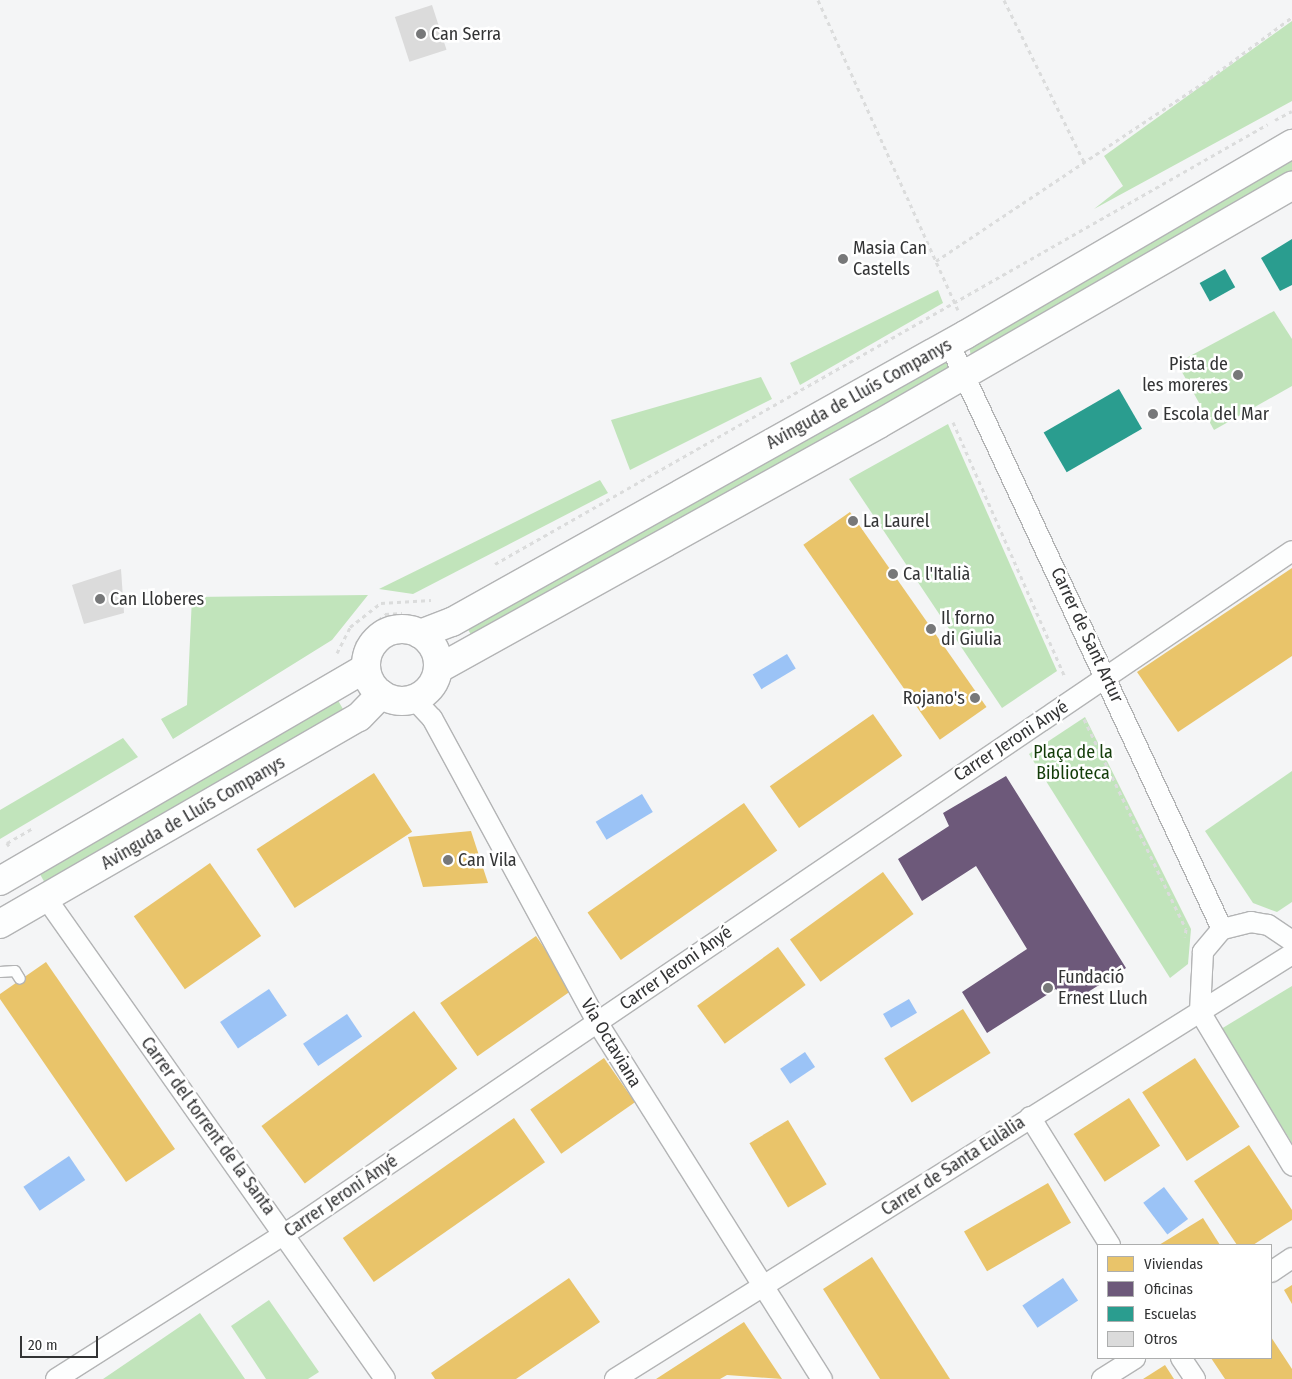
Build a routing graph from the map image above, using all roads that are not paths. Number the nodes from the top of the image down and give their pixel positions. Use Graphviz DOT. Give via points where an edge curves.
graph roads {
  1 [pos="1292,144"];
  2 [pos="1292,186"];
  3 [pos="957,339"];
  4 [pos="964,376"];
  5 [pos="1292,551"];
  6 [pos="420,634"];
  7 [pos="366,668"];
  8 [pos="438,669"];
  9 [pos="1107,678"];
  10 [pos="381,694"];
  11 [pos="414,699"];
  12 [pos="0,881"];
  13 [pos="46,898"];
  14 [pos="0,924"];
  15 [pos="1222,929"];
  16 [pos="1292,941"];
  17 [pos="1292,954"];
  18 [pos="0,972"];
  19 [pos="20,980"];
  20 [pos="1200,1012"];
  21 [pos="597,1022"];
  22 [pos="1030,1116"];
  23 [pos="1292,1165"];
  24 [pos="286,1234"];
  25 [pos="1109,1244"];
  26 [pos="1292,1258"];
  27 [pos="1272,1271"];
  28 [pos="762,1289"];
  29 [pos="1133,1359"];
  30 [pos="1182,1359"];
  31 [pos="56,1379"];
  32 [pos="385,1379"];
  33 [pos="615,1379"];
  34 [pos="822,1379"];
  35 [pos="1102,1379"];
  36 [pos="1195,1379"];
  1 -- 3 [label="street, Avinguda de Lluís Companys"];
  2 -- 4 [label="street, Avinguda de Lluís Companys"];
  3 -- 4 [label="street, Carrer de Sant Artur"];
  3 -- 6 [label="street, Avinguda de Lluís Companys" via="452,622"];
  4 -- 8 [label="street, Avinguda de Lluís Companys"];
  4 -- 9 [label="street, Carrer de Sant Artur"];
  5 -- 9 [label="street, Carrer Jeroni Anyé"];
  6 -- 7 [label="street" via="401,629 378,638"];
  6 -- 8 [label="street" via="434,649"];
  7 -- 10 [label="street" via="371,684"];
  7 -- 12 [label="street, Avinguda de Lluís Companys"];
  8 -- 11 [label="street" via="432,685"];
  9 -- 15 [label="street, Carrer de Sant Artur"];
  9 -- 21 [label="street, Carrer Jeroni Anyé" via="858,841"];
  10 -- 11 [label="street" via="401,701"];
  10 -- 13 [label="street, Avinguda de Lluís Companys" via="359,717"];
  11 -- 21 [label="street, Via Octaviana" via="432,718"];
  13 -- 14 [label="street, Avinguda de Lluís Companys"];
  13 -- 24 [label="street, Carrer del torrent de la Santa"];
  15 -- 16 [label="street" via="1259,924"];
  15 -- 20 [label="street" via="1203,952"];
  17 -- 20 [label="street, Carrer de Santa Eulàlia"];
  18 -- 19 [label="lane" via="15,971"];
  20 -- 22 [label="street, Carrer de Santa Eulàlia"];
  20 -- 23 [label="street"];
  21 -- 24 [label="street, Carrer Jeroni Anyé"];
  21 -- 28 [label="street, Via Octaviana"];
  22 -- 25 [label="street"];
  22 -- 28 [label="street, Carrer de Santa Eulàlia"];
  24 -- 31 [label="street, Carrer Jeroni Anyé"];
  24 -- 32 [label="street, Carrer del torrent de la Santa"];
  26 -- 27 [label="street"];
  28 -- 33 [label="street, Carrer de Santa Eulàlia"];
  28 -- 34 [label="street, Via Octaviana"];
  29 -- 35 [label="street"];
  30 -- 36 [label="street"];
}
